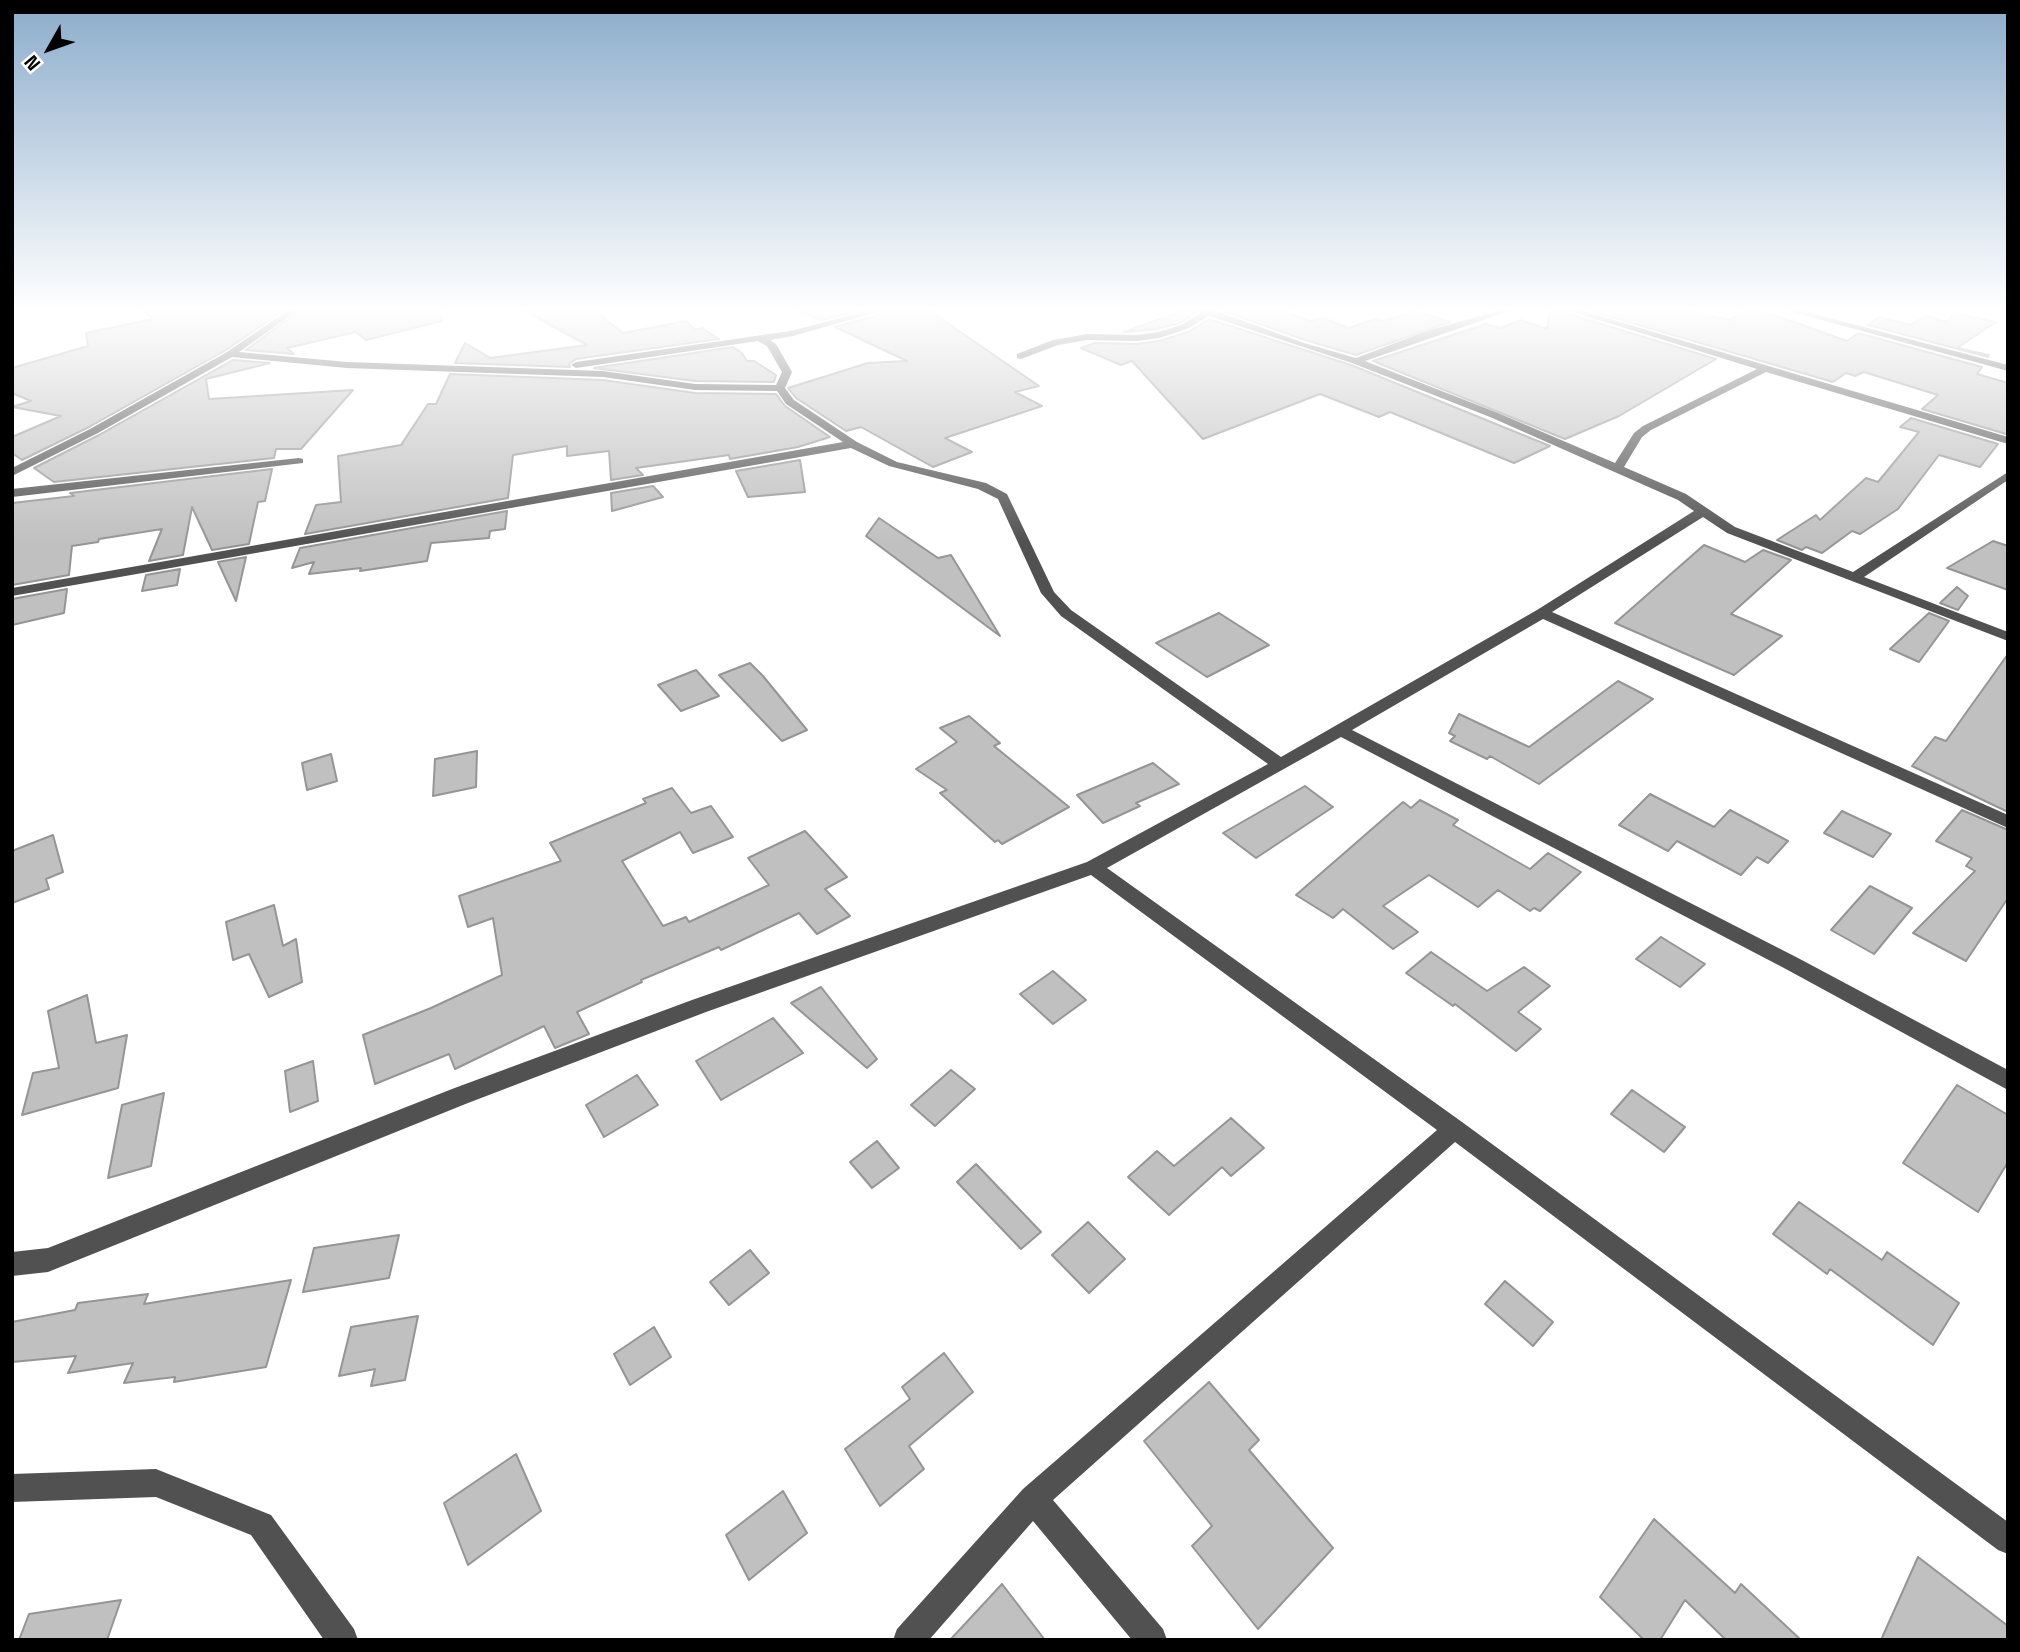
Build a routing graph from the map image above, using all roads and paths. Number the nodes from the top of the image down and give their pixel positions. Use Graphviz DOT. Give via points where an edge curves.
graph roads {
  1 [pos="170,388"];
  2 [pos="780,388"];
  3 [pos="1424,388"];
  4 [pos="1726,388"];
  5 [pos="1829,388"];
  6 [pos="2008,441"];
  7 [pos="853,444"];
  8 [pos="299,461"];
  9 [pos="1618,468"];
  10 [pos="12,473"];
  11 [pos="2008,475"];
  12 [pos="12,493"];
  13 [pos="1703,511"];
  14 [pos="1855,577"];
  15 [pos="12,592"];
  16 [pos="1542,613"];
  17 [pos="2008,637"];
  18 [pos="1340,730"];
  19 [pos="1280,765"];
  20 [pos="2008,822"];
  21 [pos="1093,867"];
  22 [pos="2008,1081"];
  23 [pos="1454,1129"];
  24 [pos="12,1264"];
  25 [pos="12,1488"];
  26 [pos="1034,1499"];
  27 [pos="2008,1541"];
  28 [pos="344,1640"];
  29 [pos="908,1640"];
  30 [pos="1152,1640"];
  1 -- 10 [label="street"];
  2 -- 7 [label="street" via="790,402"];
  3 -- 9 [label="street"];
  4 -- 9 [label="street" via="1647,428"];
  5 -- 6 [label="street"];
  7 -- 15 [label="street"];
  7 -- 19 [label="street" via="893,464 982,486 1003,497 1048,593 1066,613"];
  8 -- 12 [label="street"];
  9 -- 13 [label="street"];
  11 -- 14 [label="street"];
  13 -- 14 [label="street" via="1740,534"];
  13 -- 16 [label="street"];
  14 -- 17 [label="street"];
  16 -- 18 [label="street"];
  16 -- 20 [label="street"];
  18 -- 19 [label="street"];
  18 -- 22 [label="street" via="1791,963"];
  19 -- 21 [label="street"];
  21 -- 23 [label="street"];
  21 -- 24 [label="street" via="611,1039 48,1260"];
  23 -- 26 [label="street"];
  23 -- 27 [label="street"];
  25 -- 28 [label="street" via="156,1483 261,1525"];
  26 -- 29 [label="street"];
  26 -- 30 [label="street"];
}
